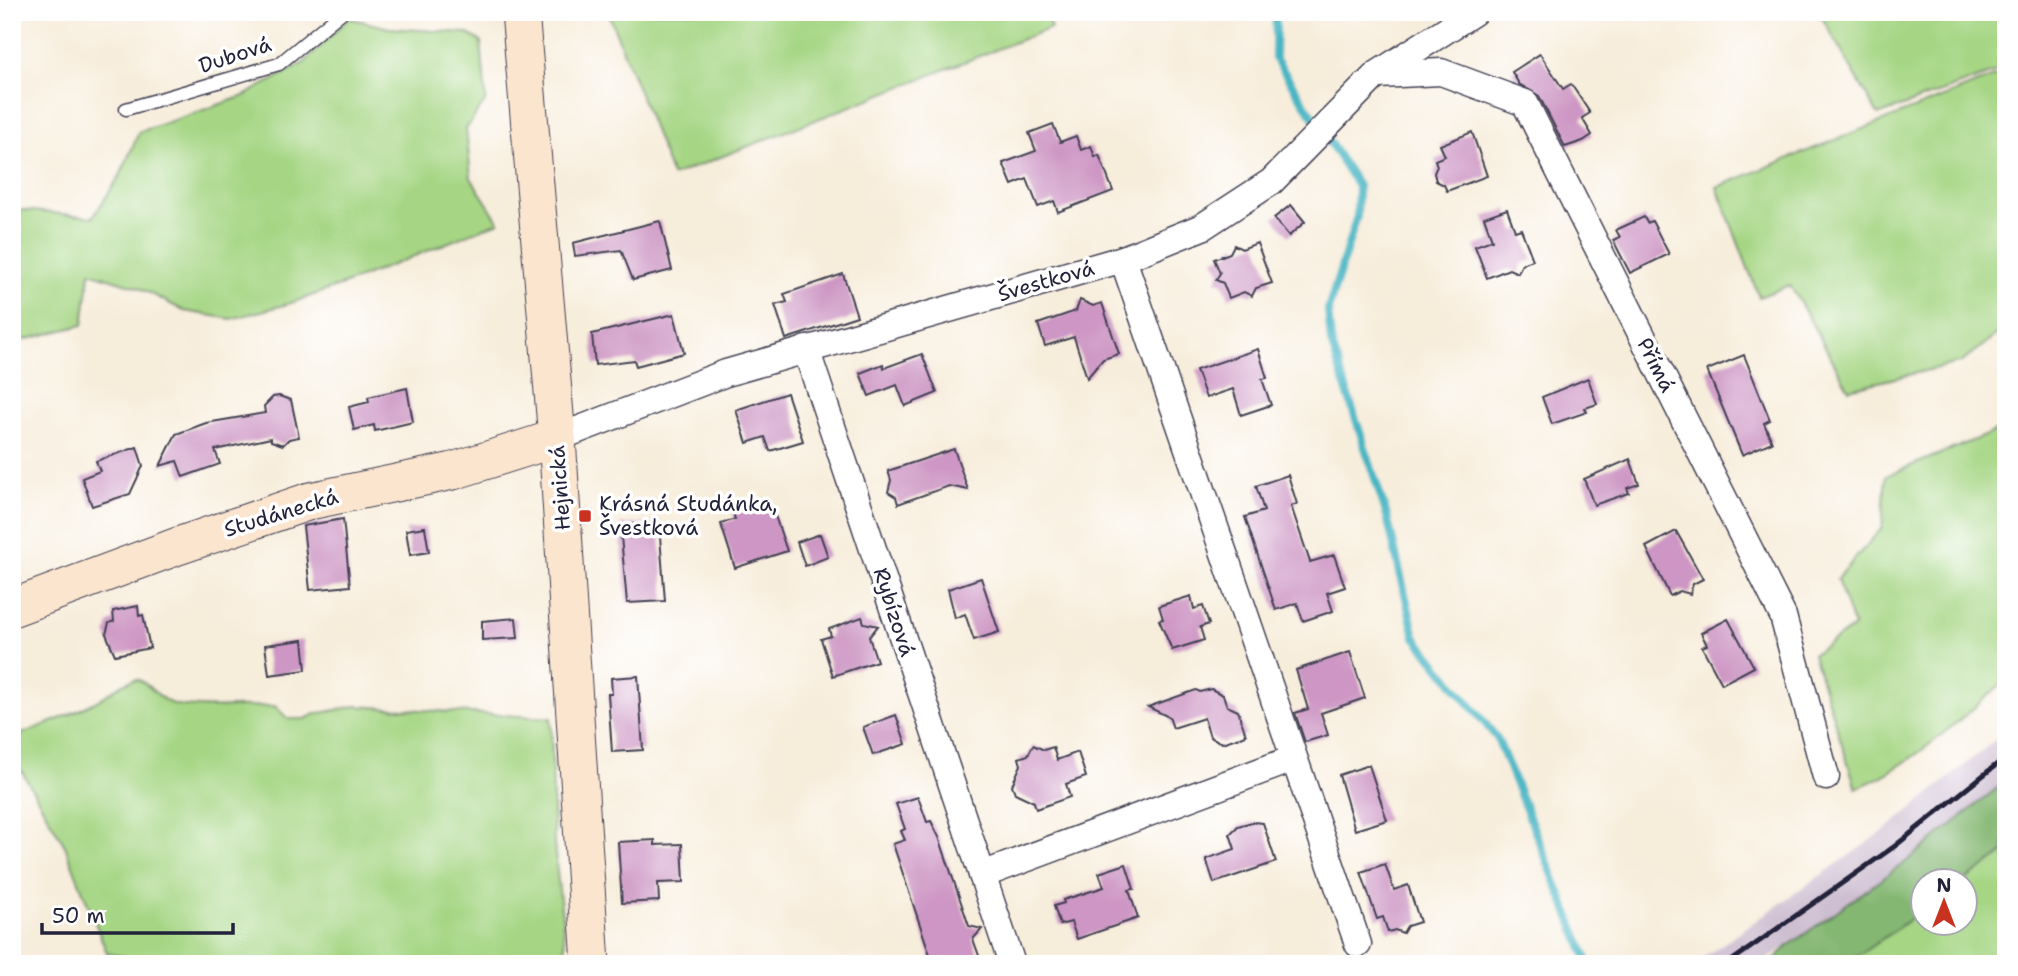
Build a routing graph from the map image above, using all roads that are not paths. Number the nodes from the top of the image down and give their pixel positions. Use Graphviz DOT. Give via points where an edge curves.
graph roads {
  1 [pos="342,12"];
  2 [pos="520,12"];
  3 [pos="1474,12"];
  4 [pos="1376,75"];
  5 [pos="126,109"];
  6 [pos="1123,259"];
  7 [pos="806,349"];
  8 [pos="557,438"];
  9 [pos="12,608"];
  10 [pos="1293,759"];
  11 [pos="1826,777"];
  12 [pos="982,875"];
  13 [pos="1358,944"];
  14 [pos="591,964"];
  15 [pos="1012,964"];
  1 -- 5 [label="lane, Dubová" via="279,64"];
  2 -- 8 [label="main road, Hejnická"];
  3 -- 4 [label="street, Švestková"];
  4 -- 6 [label="street, Švestková" via="1271,181 1202,227"];
  4 -- 11 [label="street, Přímá" via="1441,72 1525,103 1783,616"];
  6 -- 7 [label="street, Švestková"];
  6 -- 10 [label="street"];
  7 -- 8 [label="street, Švestková" via="726,373"];
  7 -- 12 [label="street, Rybízová"];
  8 -- 9 [label="main road, Studánecká" via="453,471 310,501"];
  8 -- 14 [label="main road, Hejnická"];
  10 -- 12 [label="street"];
  10 -- 13 [label="street"];
  12 -- 15 [label="street, Rybízová"];
}
